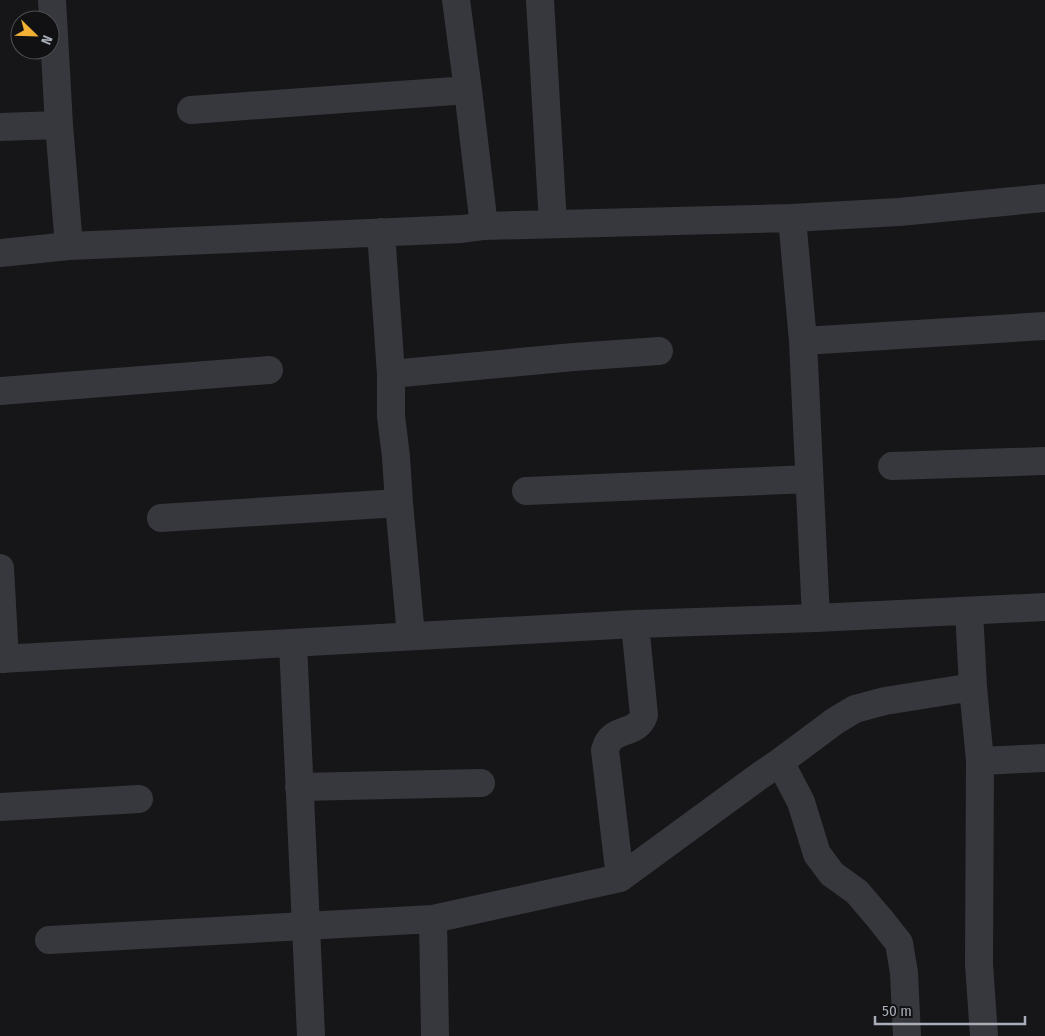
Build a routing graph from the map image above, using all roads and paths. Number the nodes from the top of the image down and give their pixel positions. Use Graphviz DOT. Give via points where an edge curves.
graph roads {
  1 [pos="52,0"];
  2 [pos="456,0"];
  3 [pos="540,0"];
  4 [pos="468,90"];
  5 [pos="191,110"];
  6 [pos="59,125"];
  7 [pos="0,127"];
  8 [pos="1045,198"];
  9 [pos="792,218"];
  10 [pos="553,224"];
  11 [pos="484,226"];
  12 [pos="382,232"];
  13 [pos="69,246"];
  14 [pos="0,253"];
  15 [pos="1045,326"];
  16 [pos="803,340"];
  17 [pos="659,350"];
  18 [pos="269,370"];
  19 [pos="392,374"];
  20 [pos="0,391"];
  21 [pos="1045,461"];
  22 [pos="892,466"];
  23 [pos="809,479"];
  24 [pos="526,491"];
  25 [pos="399,503"];
  26 [pos="161,518"];
  27 [pos="0,568"];
  28 [pos="1045,607"];
  29 [pos="969,611"];
  30 [pos="816,618"];
  31 [pos="635,624"];
  32 [pos="411,636"];
  33 [pos="293,643"];
  34 [pos="3,659"];
  35 [pos="973,687"];
  36 [pos="1045,758"];
  37 [pos="780,762"];
  38 [pos="980,762"];
  39 [pos="481,783"];
  40 [pos="299,788"];
  41 [pos="139,799"];
  42 [pos="0,807"];
  43 [pos="620,878"];
  44 [pos="433,919"];
  45 [pos="306,926"];
  46 [pos="49,940"];
  47 [pos="310,1036"];
  48 [pos="435,1036"];
  49 [pos="907,1036"];
  50 [pos="984,1036"];
  1 -- 6 [label="street"];
  2 -- 4 [label="street"];
  3 -- 10 [label="street"];
  4 -- 5 [label="street"];
  4 -- 11 [label="street"];
  6 -- 7 [label="street"];
  6 -- 13 [label="street"];
  8 -- 9 [label="street"];
  9 -- 10 [label="street"];
  9 -- 16 [label="street"];
  10 -- 11 [label="street"];
  11 -- 12 [label="street"];
  12 -- 13 [label="street"];
  12 -- 19 [label="street"];
  13 -- 14 [label="street"];
  15 -- 16 [label="street"];
  16 -- 23 [label="street"];
  17 -- 19 [label="street"];
  18 -- 20 [label="street"];
  19 -- 25 [label="street" via="391,416"];
  21 -- 22 [label="street"];
  23 -- 24 [label="street"];
  23 -- 30 [label="street"];
  25 -- 26 [label="street"];
  25 -- 32 [label="street"];
  27 -- 34 [label="street"];
  28 -- 29 [label="street"];
  29 -- 30 [label="street"];
  29 -- 35 [label="street"];
  30 -- 31 [label="street"];
  31 -- 32 [label="street"];
  31 -- 43 [label="street" via="644,715 637,726 611,737 605,750"];
  32 -- 33 [label="street"];
  33 -- 34 [label="street"];
  33 -- 40 [label="street"];
  35 -- 37 [label="street" via="885,700 855,709"];
  35 -- 38 [label="street"];
  36 -- 38 [label="street"];
  37 -- 43 [label="street"];
  37 -- 49 [label="street" via="801,802 817,854 832,874 857,892 899,943"];
  38 -- 50 [label="street" via="979,964"];
  39 -- 40 [label="street"];
  40 -- 45 [label="street"];
  41 -- 42 [label="street"];
  43 -- 44 [label="street"];
  44 -- 45 [label="street"];
  44 -- 48 [label="street"];
  45 -- 46 [label="street"];
  45 -- 47 [label="street"];
}
